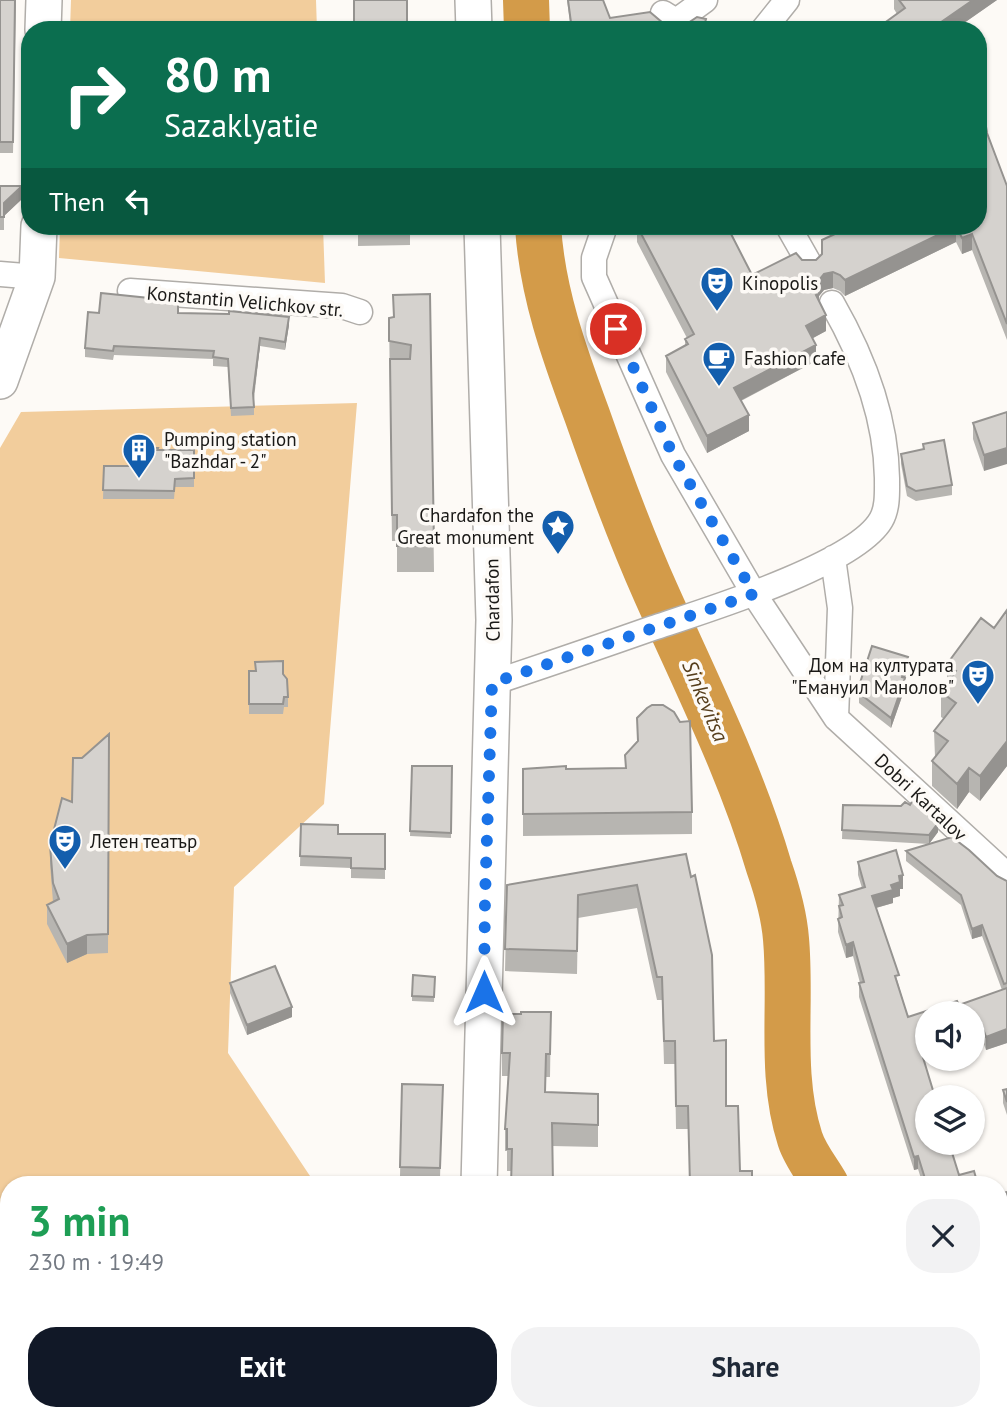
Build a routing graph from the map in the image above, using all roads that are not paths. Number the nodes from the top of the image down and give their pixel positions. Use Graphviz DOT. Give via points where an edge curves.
graph roads {
  1 [pos="44,0"];
  2 [pos="473,0"];
  3 [pos="705,0"];
  4 [pos="788,0"];
  5 [pos="663,13"];
  6 [pos="43,21"];
  7 [pos="474,21"];
  8 [pos="770,21"];
  9 [pos="38,235"];
  10 [pos="482,235"];
  11 [pos="602,235"];
  12 [pos="793,235"];
  13 [pos="809,262"];
  14 [pos="0,274"];
  15 [pos="37,276"];
  16 [pos="130,292"];
  17 [pos="832,303"];
  18 [pos="360,312"];
  19 [pos="0,382"];
  20 [pos="833,558"];
  21 [pos="754,594"];
  22 [pos="492,683"];
  23 [pos="836,718"];
  24 [pos="1007,875"];
  25 [pos="479,1176"];
  1 -- 6 [label="main road"];
  2 -- 7 [label="main road"];
  3 -- 5 [label="street" via="679,19"];
  4 -- 8 [label="street"];
  9 -- 15 [label="main road"];
  10 -- 22 [label="main road, Chardafon"];
  11 -- 21 [label="street, Dobri Kartalov" via="594,258 594,277 673,455"];
  12 -- 13 [label="street"];
  14 -- 15 [label="street"];
  15 -- 19 [label="main road"];
  16 -- 18 [label="street, Konstantin Velichkov str." via="342,306"];
  17 -- 20 [label="street" via="877,403 887,448 887,504 882,519 873,531"];
  20 -- 21 [label="street"];
  20 -- 23 [label="street" via="840,608"];
  21 -- 22 [label="street"];
  21 -- 23 [label="street, Dobri Kartalov"];
  22 -- 25 [label="main road, Chardafon"];
  23 -- 24 [label="street, Dobri Kartalov"];
}
